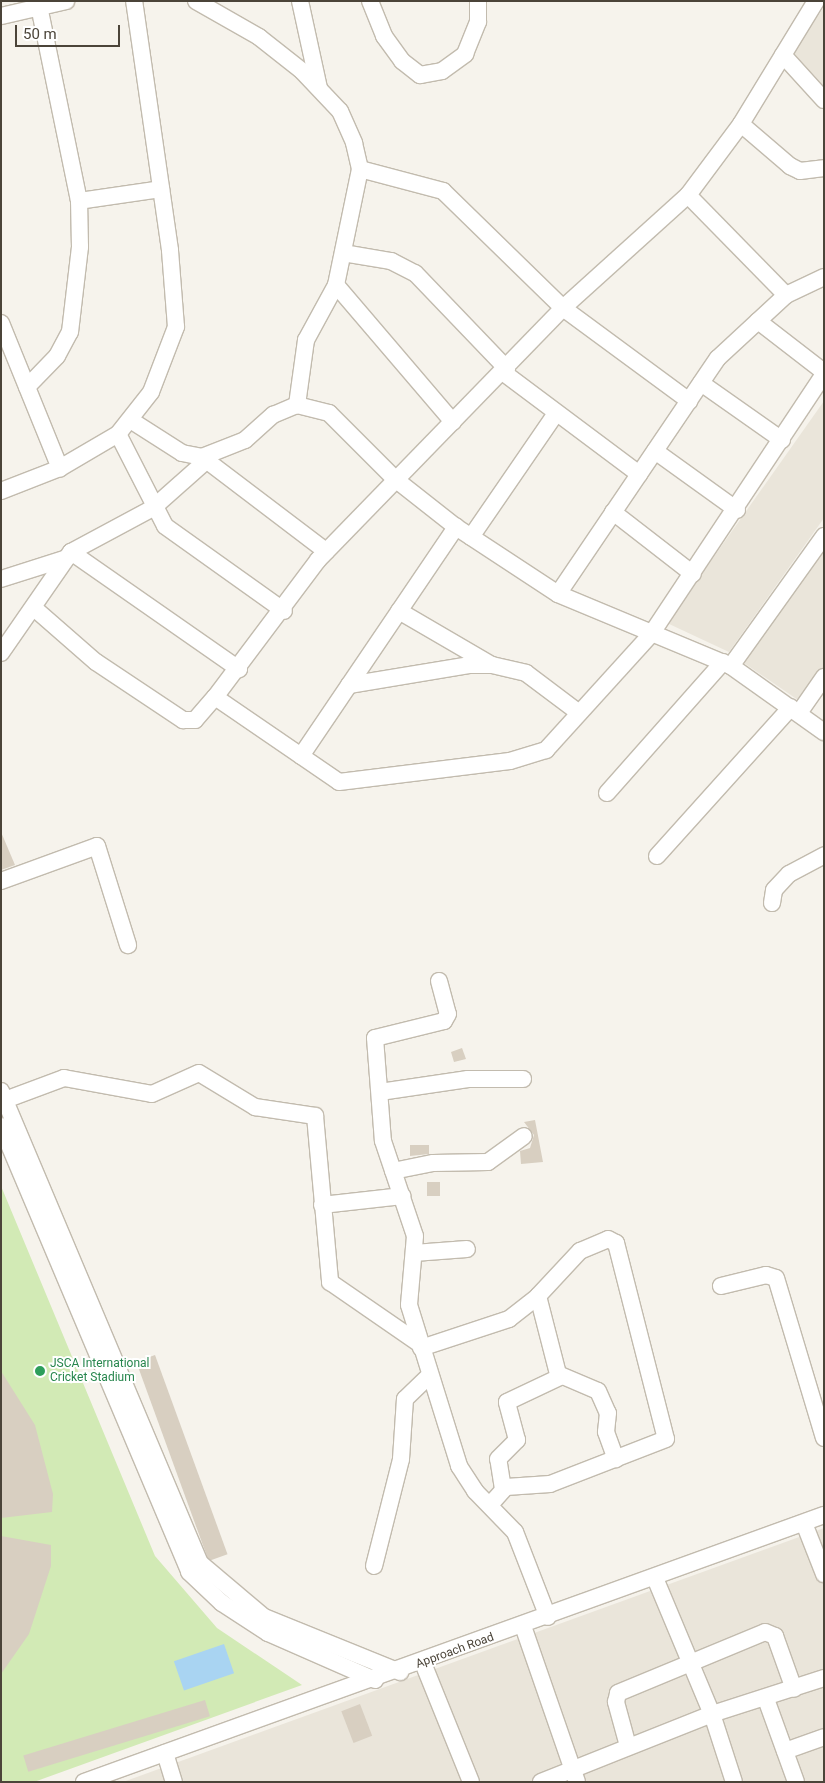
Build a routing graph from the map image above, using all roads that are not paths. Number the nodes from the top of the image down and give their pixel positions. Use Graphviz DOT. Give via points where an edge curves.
graph roads {
  1 [pos="66,1"];
  2 [pos="134,1"];
  3 [pos="196,1"];
  4 [pos="300,1"];
  5 [pos="370,1"];
  6 [pos="478,1"];
  7 [pos="816,1"];
  8 [pos="40,4"];
  9 [pos="1,16"];
  10 [pos="783,55"];
  11 [pos="319,88"];
  12 [pos="824,100"];
  13 [pos="741,124"];
  14 [pos="824,168"];
  15 [pos="360,169"];
  16 [pos="161,189"];
  17 [pos="688,195"];
  18 [pos="79,201"];
  19 [pos="343,252"];
  20 [pos="824,277"];
  21 [pos="336,284"];
  22 [pos="786,295"];
  23 [pos="563,308"];
  24 [pos="758,321"];
  25 [pos="1,323"];
  26 [pos="506,371"];
  27 [pos="824,373"];
  28 [pos="701,383"];
  29 [pos="27,387"];
  30 [pos="689,401"];
  31 [pos="297,405"];
  32 [pos="555,416"];
  33 [pos="132,421"];
  34 [pos="453,422"];
  35 [pos="118,434"];
  36 [pos="782,440"];
  37 [pos="655,451"];
  38 [pos="204,459"];
  39 [pos="60,468"];
  40 [pos="639,474"];
  41 [pos="395,480"];
  42 [pos="1,491"];
  43 [pos="153,508"];
  44 [pos="737,510"];
  45 [pos="613,512"];
  46 [pos="456,527"];
  47 [pos="824,536"];
  48 [pos="472,537"];
  49 [pos="326,551"];
  50 [pos="69,555"];
  51 [pos="693,574"];
  52 [pos="1,579"];
  53 [pos="558,594"];
  54 [pos="34,608"];
  55 [pos="284,611"];
  56 [pos="399,611"];
  57 [pos="652,633"];
  58 [pos="1,652"];
  59 [pos="727,664"];
  60 [pos="492,665"];
  61 [pos="238,669"];
  62 [pos="824,677"];
  63 [pos="349,685"];
  64 [pos="216,697"];
  65 [pos="795,710"];
  66 [pos="579,713"];
  67 [pos="824,732"];
  68 [pos="301,756"];
  69 [pos="607,793"];
  70 [pos="824,855"];
  71 [pos="657,856"];
  72 [pos="1,881"];
  73 [pos="772,903"];
  74 [pos="128,945"];
  75 [pos="438,981"];
  76 [pos="523,1079"];
  77 [pos="380,1092"];
  78 [pos="3,1095"];
  79 [pos="1,1126"];
  80 [pos="524,1136"];
  81 [pos="393,1171"];
  82 [pos="402,1196"];
  83 [pos="322,1205"];
  84 [pos="467,1249"];
  85 [pos="414,1253"];
  86 [pos="721,1286"];
  87 [pos="538,1296"];
  88 [pos="421,1346"];
  89 [pos="430,1375"];
  90 [pos="560,1377"];
  91 [pos="824,1438"];
  92 [pos="616,1460"];
  93 [pos="503,1488"];
  94 [pos="490,1505"];
  95 [pos="824,1515"];
  96 [pos="804,1523"];
  97 [pos="374,1566"];
  98 [pos="824,1574"];
  99 [pos="655,1578"];
  100 [pos="548,1617"];
  101 [pos="523,1626"];
  102 [pos="423,1663"];
  103 [pos="692,1666"];
  104 [pos="400,1672"];
  105 [pos="824,1678"];
  106 [pos="375,1680"];
  107 [pos="794,1689"];
  108 [pos="766,1699"];
  109 [pos="712,1714"];
  110 [pos="824,1737"];
  111 [pos="628,1746"];
  112 [pos="785,1751"];
  113 [pos="165,1752"];
  114 [pos="575,1776"];
  115 [pos="84,1782"];
  116 [pos="174,1782"];
  117 [pos="471,1782"];
  118 [pos="541,1782"];
  119 [pos="734,1782"];
  120 [pos="796,1782"];
  1 -- 8 [label="street"];
  2 -- 16 [label="street"];
  3 -- 11 [label="street" via="260,37"];
  4 -- 11 [label="street"];
  5 -- 6 [label="street" via="384,36 402,62 420,75 442,71 465,54 478,22"];
  7 -- 10 [label="street"];
  8 -- 9 [label="street"];
  8 -- 18 [label="street"];
  10 -- 12 [label="street"];
  10 -- 13 [label="street"];
  11 -- 15 [label="street" via="346,122"];
  13 -- 14 [label="street" via="790,166 800,171"];
  13 -- 17 [label="street"];
  15 -- 19 [label="street"];
  15 -- 23 [label="street" via="443,191"];
  16 -- 18 [label="street"];
  16 -- 33 [label="street" via="176,328 151,392"];
  17 -- 22 [label="street"];
  17 -- 23 [label="street"];
  18 -- 29 [label="street" via="74,318 57,356"];
  19 -- 21 [label="street"];
  19 -- 26 [label="street" via="391,261 415,273"];
  20 -- 22 [label="street"];
  21 -- 31 [label="street" via="306,340"];
  21 -- 34 [label="street"];
  22 -- 24 [label="street"];
  23 -- 26 [label="street"];
  23 -- 30 [label="street"];
  24 -- 27 [label="street"];
  24 -- 28 [label="street" via="718,358"];
  25 -- 29 [label="street"];
  26 -- 32 [label="street"];
  26 -- 34 [label="street"];
  27 -- 36 [label="street"];
  28 -- 30 [label="street"];
  28 -- 36 [label="street"];
  29 -- 39 [label="street"];
  30 -- 37 [label="street"];
  31 -- 38 [label="street" via="273,416 245,440"];
  31 -- 41 [label="street" via="329,413"];
  32 -- 40 [label="street"];
  32 -- 48 [label="street"];
  33 -- 35 [label="street"];
  33 -- 38 [label="street" via="182,453"];
  34 -- 41 [label="street"];
  35 -- 39 [label="street"];
  35 -- 43 [label="street"];
  36 -- 44 [label="street"];
  37 -- 40 [label="street"];
  37 -- 44 [label="street"];
  38 -- 43 [label="street"];
  38 -- 49 [label="street"];
  39 -- 42 [label="street"];
  40 -- 45 [label="street"];
  41 -- 46 [label="street"];
  41 -- 49 [label="street"];
  43 -- 50 [label="street"];
  43 -- 55 [label="street" via="187,545"];
  44 -- 51 [label="street"];
  45 -- 51 [label="street"];
  45 -- 53 [label="street"];
  46 -- 48 [label="street"];
  46 -- 56 [label="street"];
  47 -- 59 [label="street"];
  48 -- 53 [label="street"];
  49 -- 55 [label="street"];
  50 -- 52 [label="street"];
  50 -- 54 [label="street"];
  50 -- 61 [label="street"];
  51 -- 57 [label="street"];
  53 -- 57 [label="street"];
  54 -- 58 [label="street"];
  54 -- 64 [label="street" via="96,662 183,720 195,720"];
  55 -- 61 [label="street"];
  56 -- 60 [label="street"];
  56 -- 63 [label="street"];
  57 -- 59 [label="street"];
  57 -- 66 [label="street"];
  59 -- 65 [label="street"];
  59 -- 69 [label="street"];
  60 -- 63 [label="street" via="470,665"];
  60 -- 66 [label="street" via="526,673"];
  61 -- 64 [label="street"];
  62 -- 65 [label="street"];
  63 -- 68 [label="street"];
  64 -- 68 [label="street"];
  65 -- 67 [label="street"];
  65 -- 71 [label="street"];
  66 -- 68 [label="street" via="546,750 510,762 339,782"];
  70 -- 73 [label="street" via="789,874 774,890"];
  72 -- 74 [label="street" via="95,845"];
  75 -- 77 [label="street" via="448,1014 444,1021 375,1037"];
  76 -- 77 [label="street" via="468,1079"];
  77 -- 81 [label="street" via="382,1135"];
  78 -- 83 [label="street" via="64,1078 152,1094 198,1073 255,1107 317,1118"];
  78 -- 104 [label="street" via="200,1563 264,1617"];
  79 -- 106 [label="street" via="189,1572 222,1603 268,1633"];
  80 -- 81 [label="street" via="488,1162 433,1163"];
  81 -- 82 [label="street"];
  82 -- 83 [label="street"];
  82 -- 85 [label="street" via="414,1229"];
  83 -- 88 [label="street" via="332,1286"];
  84 -- 85 [label="street"];
  85 -- 88 [label="street" via="409,1305"];
  86 -- 91 [label="street" via="766,1274 776,1278"];
  87 -- 88 [label="street" via="499,1324"];
  87 -- 90 [label="street"];
  87 -- 92 [label="street" via="580,1251 608,1239 615,1242 668,1433 664,1441"];
  88 -- 89 [label="street"];
  89 -- 94 [label="street" via="459,1466"];
  89 -- 97 [label="street" via="405,1399 401,1459"];
  90 -- 92 [label="street" via="598,1391 608,1413 606,1432"];
  90 -- 93 [label="street" via="507,1402 517,1440 498,1459"];
  92 -- 93 [label="street" via="546,1486 519,1484"];
  93 -- 94 [label="street"];
  94 -- 100 [label="street" via="518,1539"];
  95 -- 96 [label="street, Approach Road"];
  96 -- 98 [label="street"];
  96 -- 99 [label="street, Approach Road"];
  99 -- 100 [label="street, Approach Road"];
  99 -- 103 [label="street"];
  100 -- 101 [label="street, Approach Road"];
  101 -- 102 [label="street, Approach Road"];
  101 -- 114 [label="street"];
  102 -- 104 [label="street, Approach Road"];
  102 -- 117 [label="street"];
  103 -- 107 [label="street" via="770,1632"];
  103 -- 109 [label="street"];
  103 -- 111 [label="street" via="618,1693 616,1702"];
  104 -- 106 [label="street, Approach Road"];
  105 -- 107 [label="street"];
  106 -- 113 [label="street, Approach Road"];
  107 -- 108 [label="street"];
  108 -- 109 [label="street"];
  108 -- 112 [label="street"];
  109 -- 111 [label="street"];
  109 -- 119 [label="street"];
  110 -- 112 [label="street"];
  111 -- 114 [label="street"];
  112 -- 120 [label="street"];
  113 -- 115 [label="street, Approach Road"];
  113 -- 116 [label="street"];
  114 -- 118 [label="street"];
}
